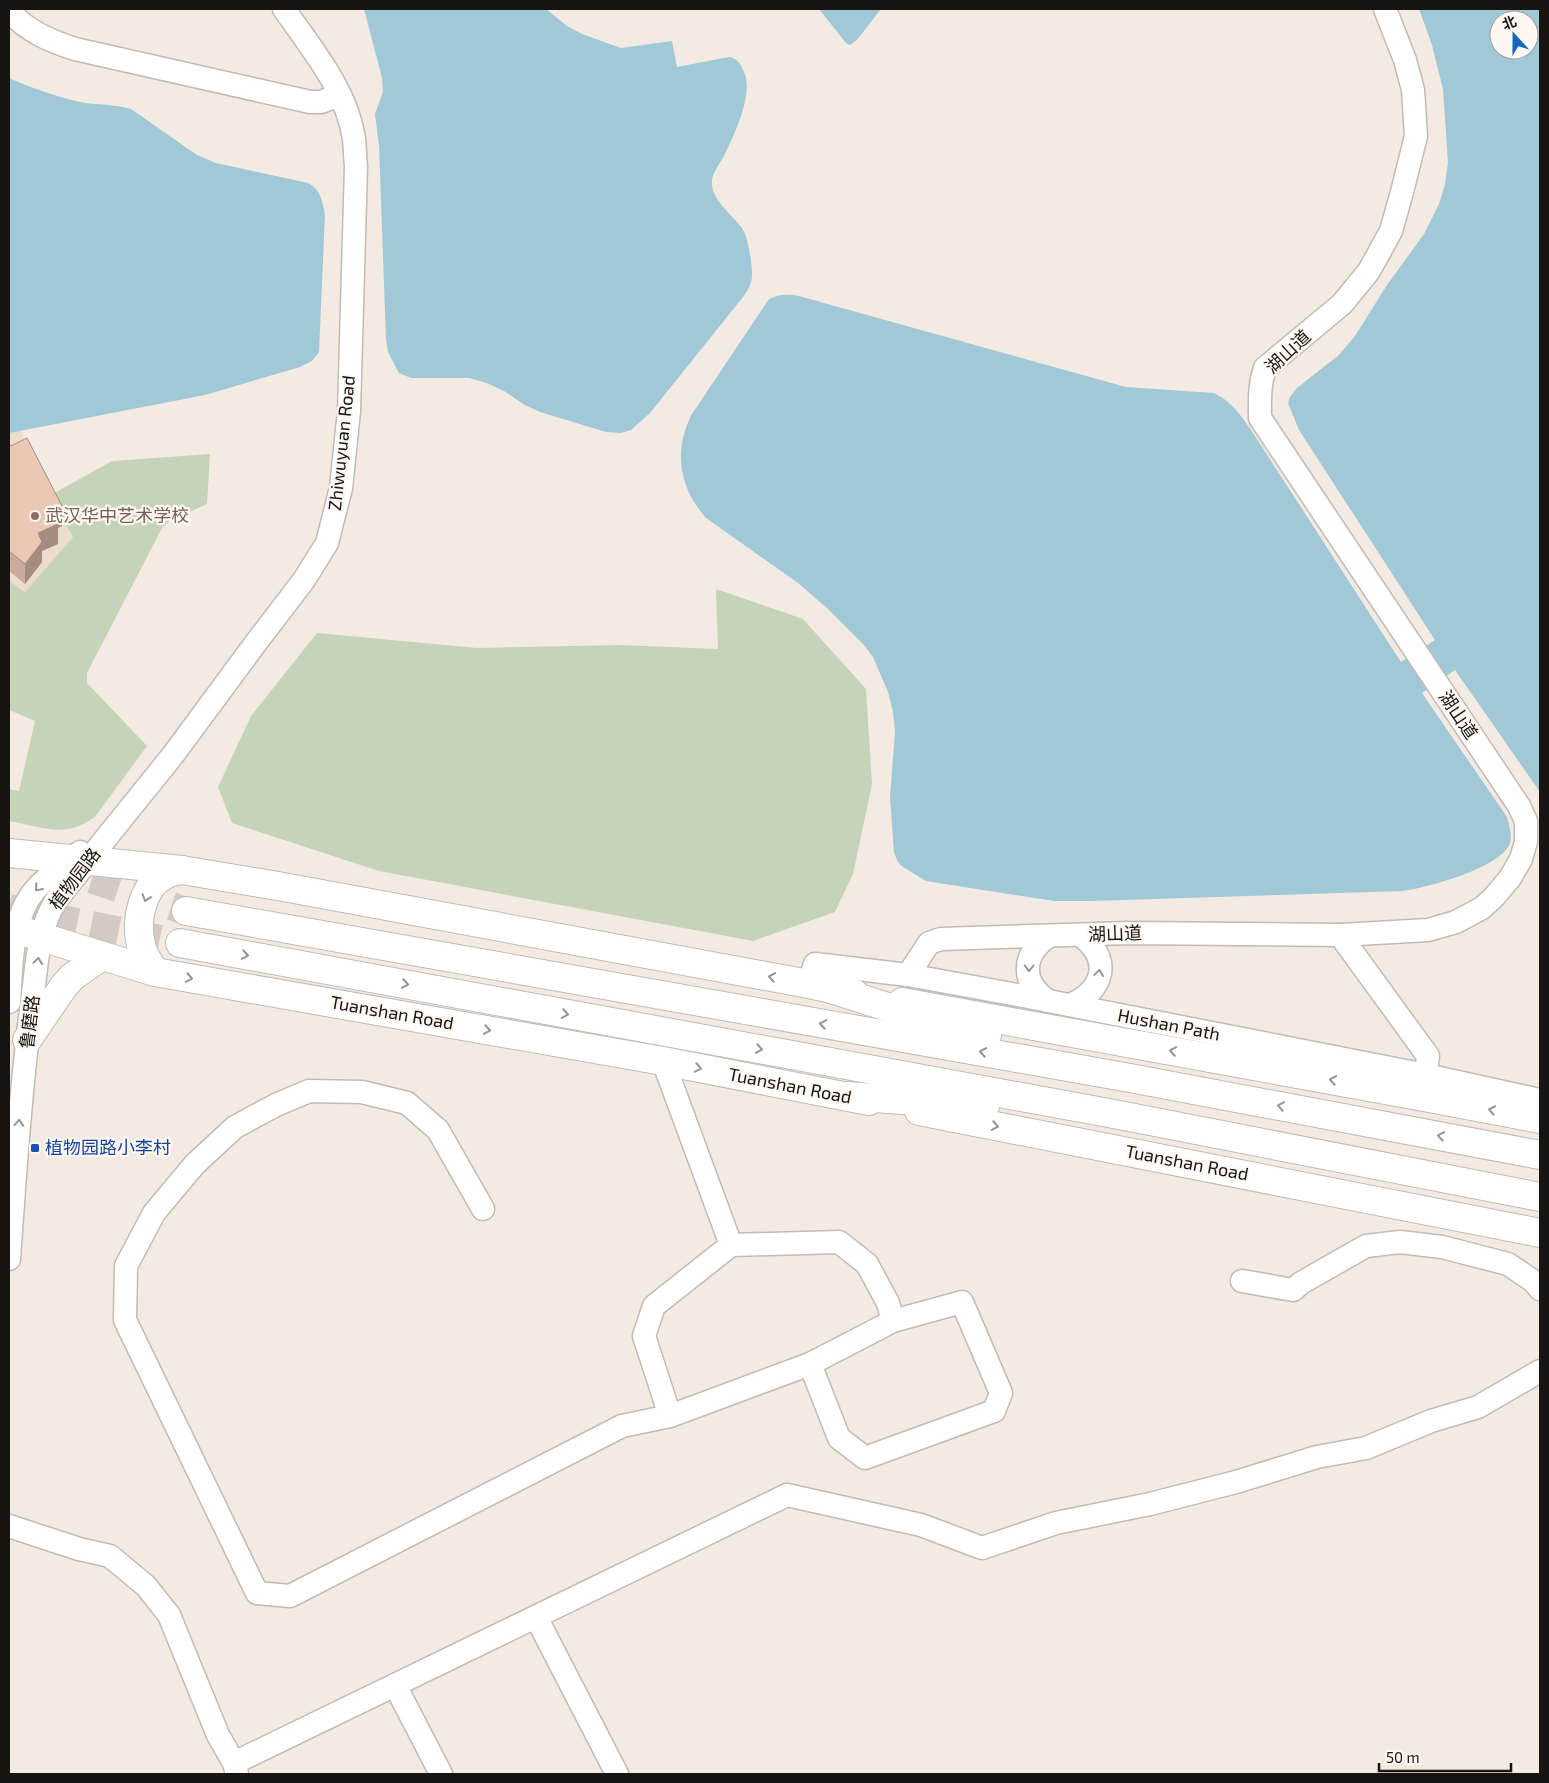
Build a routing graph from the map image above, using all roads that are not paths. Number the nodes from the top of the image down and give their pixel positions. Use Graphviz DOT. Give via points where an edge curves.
graph roads {
  1 [pos="284,9"];
  2 [pos="1385,9"];
  3 [pos="9,11"];
  4 [pos="340,95"];
  5 [pos="117,825"];
  6 [pos="9,853"];
  7 [pos="80,860"];
  8 [pos="182,870"];
  9 [pos="186,911"];
  10 [pos="22,931"];
  11 [pos="1080,935"];
  12 [pos="1340,935"];
  13 [pos="1049,936"];
  14 [pos="180,943"];
  15 [pos="102,956"];
  16 [pos="155,972"];
  17 [pos="908,976"];
  18 [pos="820,987"];
  19 [pos="1048,1001"];
  20 [pos="9,1002"];
  21 [pos="1070,1005"];
  22 [pos="27,1040"];
  23 [pos="663,1061"];
  24 [pos="1130,1078"];
  25 [pos="1425,1086"];
  26 [pos="847,1096"];
  27 [pos="1540,1100"];
  28 [pos="1114,1114"];
  29 [pos="1540,1119"];
  30 [pos="1540,1155"];
  31 [pos="1540,1197"];
  32 [pos="483,1209"];
  33 [pos="1540,1233"];
  34 [pos="731,1245"];
  35 [pos="9,1259"];
  36 [pos="1242,1281"];
  37 [pos="1540,1289"];
  38 [pos="893,1321"];
  39 [pos="810,1364"];
  40 [pos="1540,1371"];
  41 [pos="670,1416"];
  42 [pos="9,1526"];
  43 [pos="536,1617"];
  44 [pos="395,1685"];
  45 [pos="235,1769"];
  46 [pos="442,1774"];
  47 [pos="617,1774"];
  1 -- 4 [label="street, Zhiwuyuan Road"];
  2 -- 12 [label="street, 湖山道" via="1406,60 1413,90 1416,136 1391,230 1369,271 1342,304 1265,368 1259,391 1260,418 1522,813 1527,835 1525,850 1510,878 1482,908 1456,922 1428,930"];
  3 -- 4 [label="street" via="19,23 38,34 75,49 310,102"];
  4 -- 5 [label="street, Zhiwuyuan Road" via="354,138 356,166 349,411 341,488 327,542 304,580"];
  5 -- 7 [label="street, 植物园路"];
  6 -- 7 [label="main road"];
  7 -- 8 [label="main road"];
  7 -- 10 [label="street, 植物园路" via="52,907"];
  8 -- 16 [label="main road, one-way" via="167,874 152,884 140,914 140,944"];
  18 -- 8 [label="main road, one-way"];
  24 -- 9 [label="main road, one-way"];
  10 -- 15 [label="main road, Tuanshan Road"];
  10 -- 20 [label="street, 鲁磨路"];
  22 -- 10 [label="street, 鲁磨路, one-way"];
  11 -- 12 [label="street, 湖山道"];
  11 -- 13 [label="street, 湖山道"];
  21 -- 11 [label="street, one-way" via="1090,993 1100,973 1096,951"];
  12 -- 25 [label="street" via="1428,1056"];
  13 -- 17 [label="street, 湖山道" via="936,939 924,948"];
  13 -- 19 [label="street, one-way" via="1031,953 1028,964 1032,986"];
  14 -- 28 [label="main road, Tuanshan Road, one-way"];
  15 -- 16 [label="main road, Tuanshan Road"];
  15 -- 22 [label="main road" via="64,986"];
  16 -- 23 [label="main road, Tuanshan Road, one-way"];
  17 -- 18 [label="street, Hushan Path" via="815,964"];
  17 -- 19 [label="street, Hushan Path"];
  18 -- 24 [label="main road" via="958,1029 1116,1060"];
  25 -- 18 [label="main road, one-way"];
  19 -- 21 [label="street, Hushan Path"];
  21 -- 25 [label="street, Hushan Path"];
  35 -- 22 [label="street, 鲁磨路, one-way"];
  23 -- 26 [label="main road, Tuanshan Road, one-way"];
  23 -- 34 [label="street"];
  30 -- 24 [label="main road, one-way"];
  25 -- 27 [label="street, Hushan Path"];
  29 -- 25 [label="main road, one-way"];
  26 -- 28 [label="main road"];
  26 -- 33 [label="main road, Tuanshan Road, one-way"];
  28 -- 31 [label="main road, Tuanshan Road"];
  32 -- 41 [label="street" via="438,1130 407,1103 362,1092 309,1091 235,1127 195,1164 154,1213 126,1266 125,1320 257,1593 290,1596 622,1426"];
  34 -- 38 [label="street" via="839,1242 867,1264 888,1303"];
  34 -- 41 [label="street" via="654,1306 644,1336"];
  36 -- 37 [label="street" via="1293,1290 1366,1246 1400,1242 1442,1247 1508,1264"];
  38 -- 39 [label="street"];
  38 -- 39 [label="street" via="962,1302 1001,1393 994,1411 865,1458 839,1438"];
  39 -- 41 [label="street"];
  40 -- 43 [label="street" via="1478,1407 1431,1421 1366,1448 1317,1458 1150,1504 1056,1523 982,1548 921,1525 786,1495"];
  42 -- 45 [label="street" via="110,1556 146,1586 169,1615"];
  43 -- 44 [label="street"];
  43 -- 47 [label="street"];
  44 -- 45 [label="street"];
  44 -- 46 [label="street"];
}
